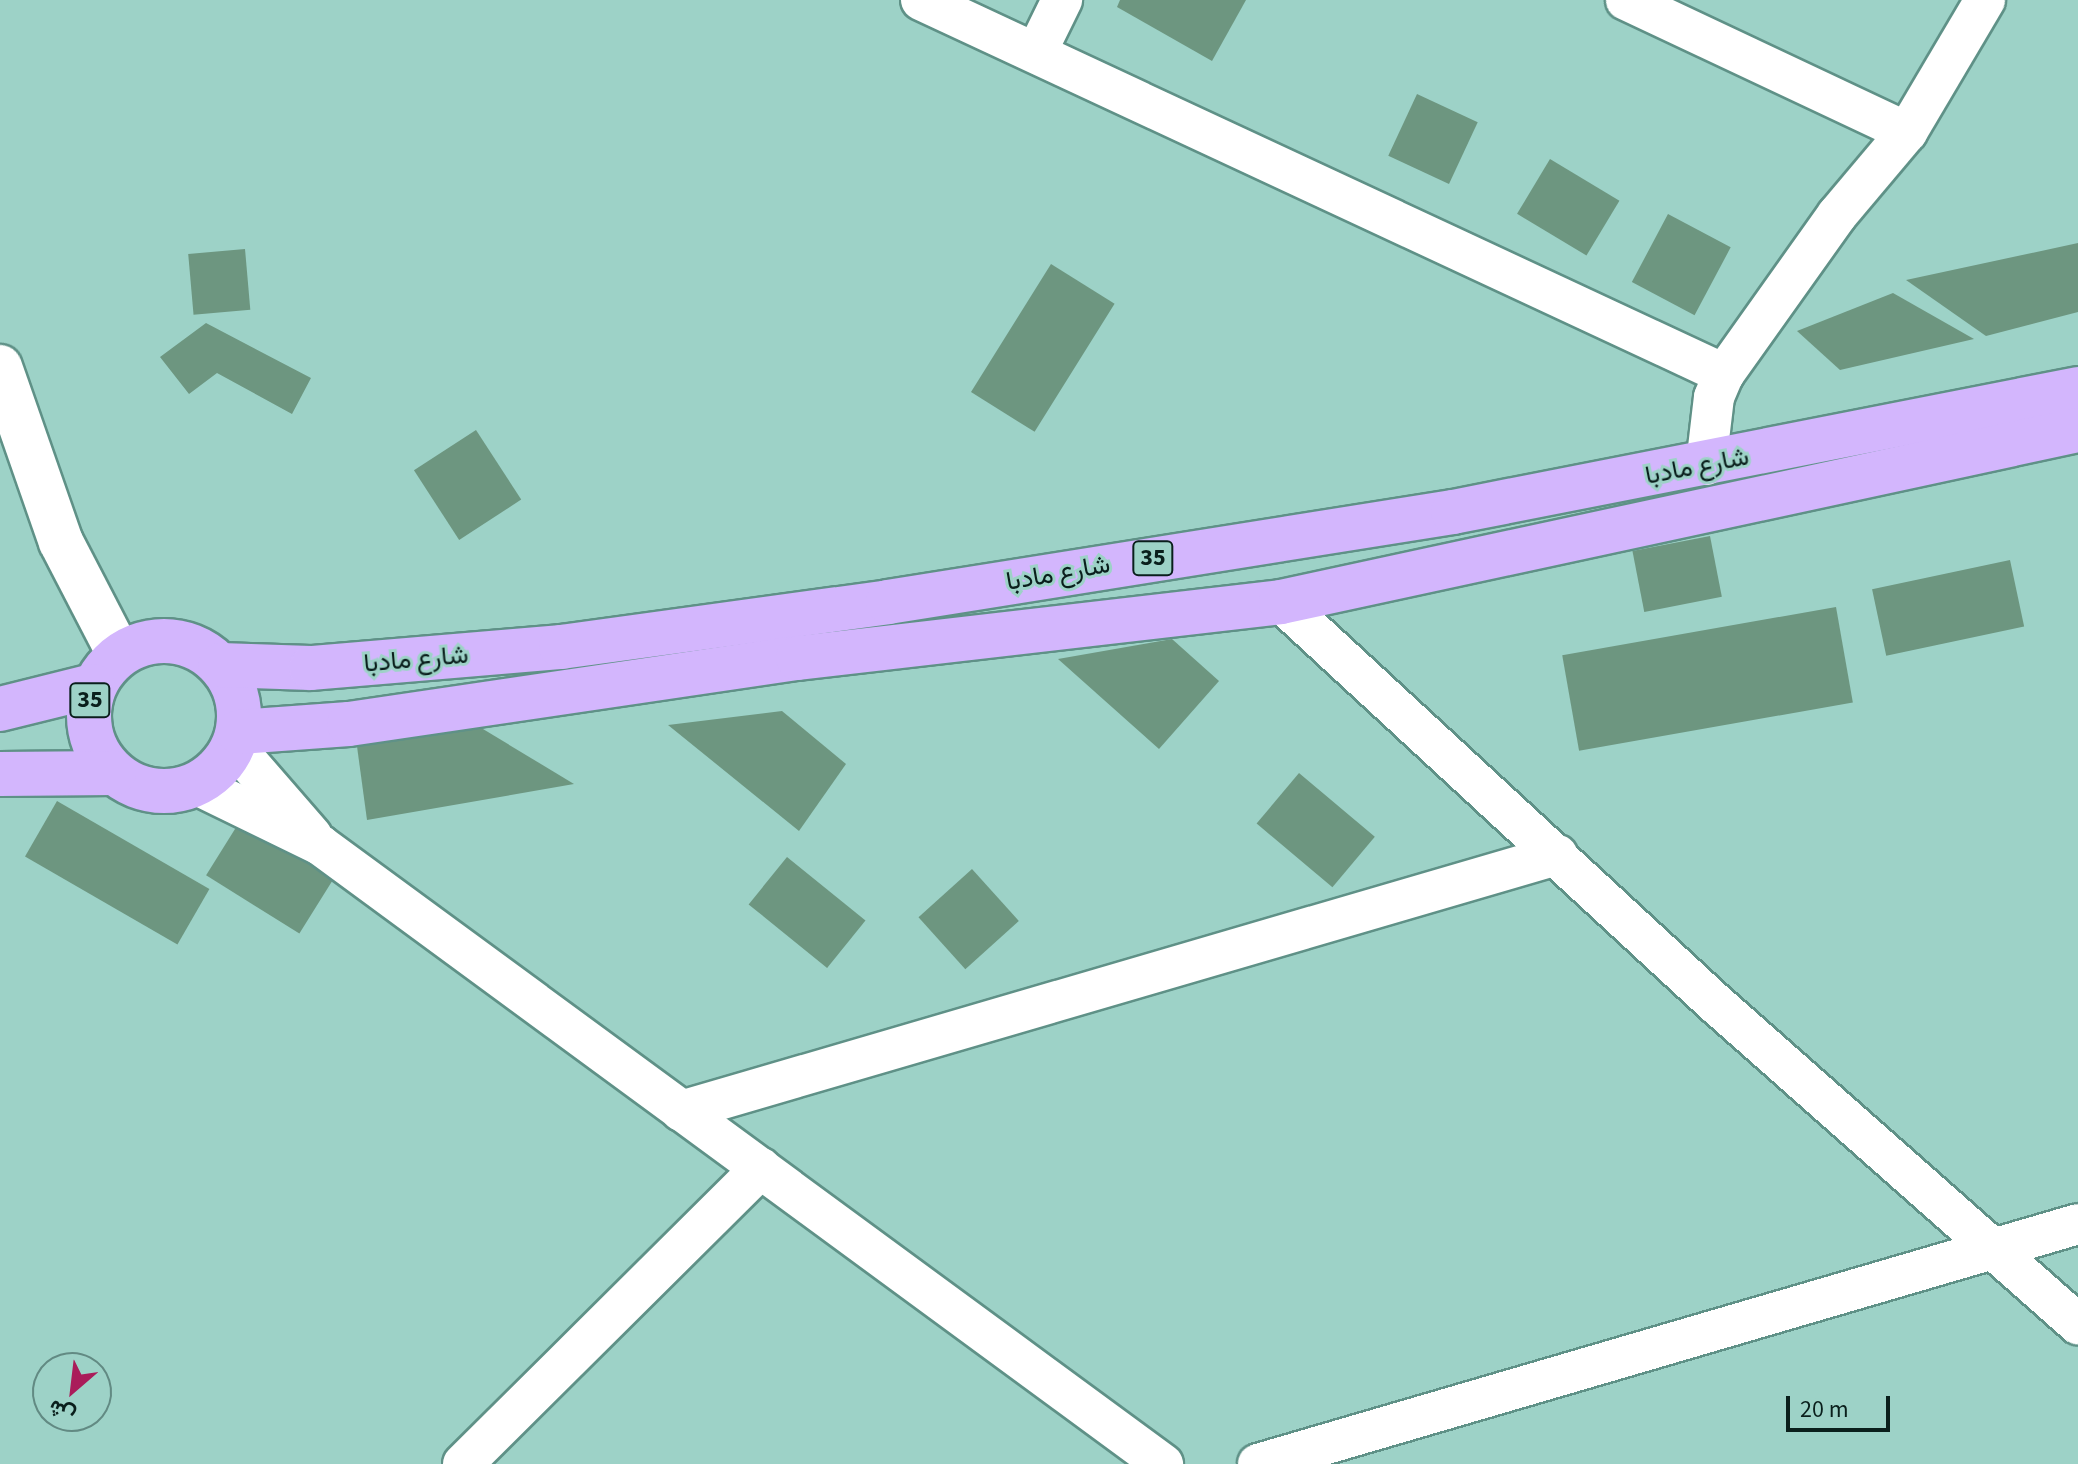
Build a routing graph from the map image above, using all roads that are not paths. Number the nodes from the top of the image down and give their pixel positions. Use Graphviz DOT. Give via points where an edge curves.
graph roads {
  1 [pos="921,0"];
  2 [pos="1062,0"];
  3 [pos="1626,0"];
  4 [pos="1985,0"];
  5 [pos="1038,49"];
  6 [pos="1907,132"];
  7 [pos="0,367"];
  8 [pos="1724,374"];
  9 [pos="2078,389"];
  10 [pos="2078,430"];
  11 [pos="1706,465"];
  12 [pos="1281,602"];
  13 [pos="220,665"];
  14 [pos="106,670"];
  15 [pos="0,709"];
  16 [pos="236,739"];
  17 [pos="114,773"];
  18 [pos="0,774"];
  19 [pos="197,785"];
  20 [pos="320,845"];
  21 [pos="1557,855"];
  22 [pos="681,1111"];
  23 [pos="761,1168"];
  24 [pos="2078,1224"];
  25 [pos="2000,1250"];
  26 [pos="2078,1324"];
  27 [pos="463,1464"];
  28 [pos="1163,1464"];
  29 [pos="1258,1464"];
  1 -- 5 [label="street"];
  2 -- 5 [label="street"];
  3 -- 6 [label="street"];
  4 -- 6 [label="street"];
  5 -- 8 [label="street"];
  6 -- 8 [label="street" via="1837,215"];
  7 -- 14 [label="street"];
  8 -- 11 [label="street" via="1714,397"];
  9 -- 11 [label="main road, شارع مادبا / 35"];
  10 -- 12 [label="main road, شارع مادبا / 35"];
  11 -- 13 [label="main road, شارع مادبا / 35" via="888,602 576,645 311,668"];
  12 -- 16 [label="main road, شارع مادبا / 35" via="798,658"];
  12 -- 21 [label="street"];
  13 -- 14 [label="main road, 35" via="195,646 164,640"];
  13 -- 16 [label="main road" via="238,696"];
  14 -- 15 [label="main road, 35"];
  14 -- 17 [label="main road, 35" via="87,718 94,748"];
  16 -- 19 [label="main road"];
  16 -- 20 [label="street"];
  17 -- 18 [label="main road"];
  17 -- 19 [label="main road" via="140,789 170,792"];
  19 -- 20 [label="street"];
  20 -- 22 [label="street"];
  21 -- 22 [label="street"];
  21 -- 25 [label="street"];
  22 -- 23 [label="street"];
  23 -- 27 [label="street"];
  23 -- 28 [label="street"];
  24 -- 25 [label="street"];
  25 -- 26 [label="street"];
  25 -- 29 [label="street"];
}
